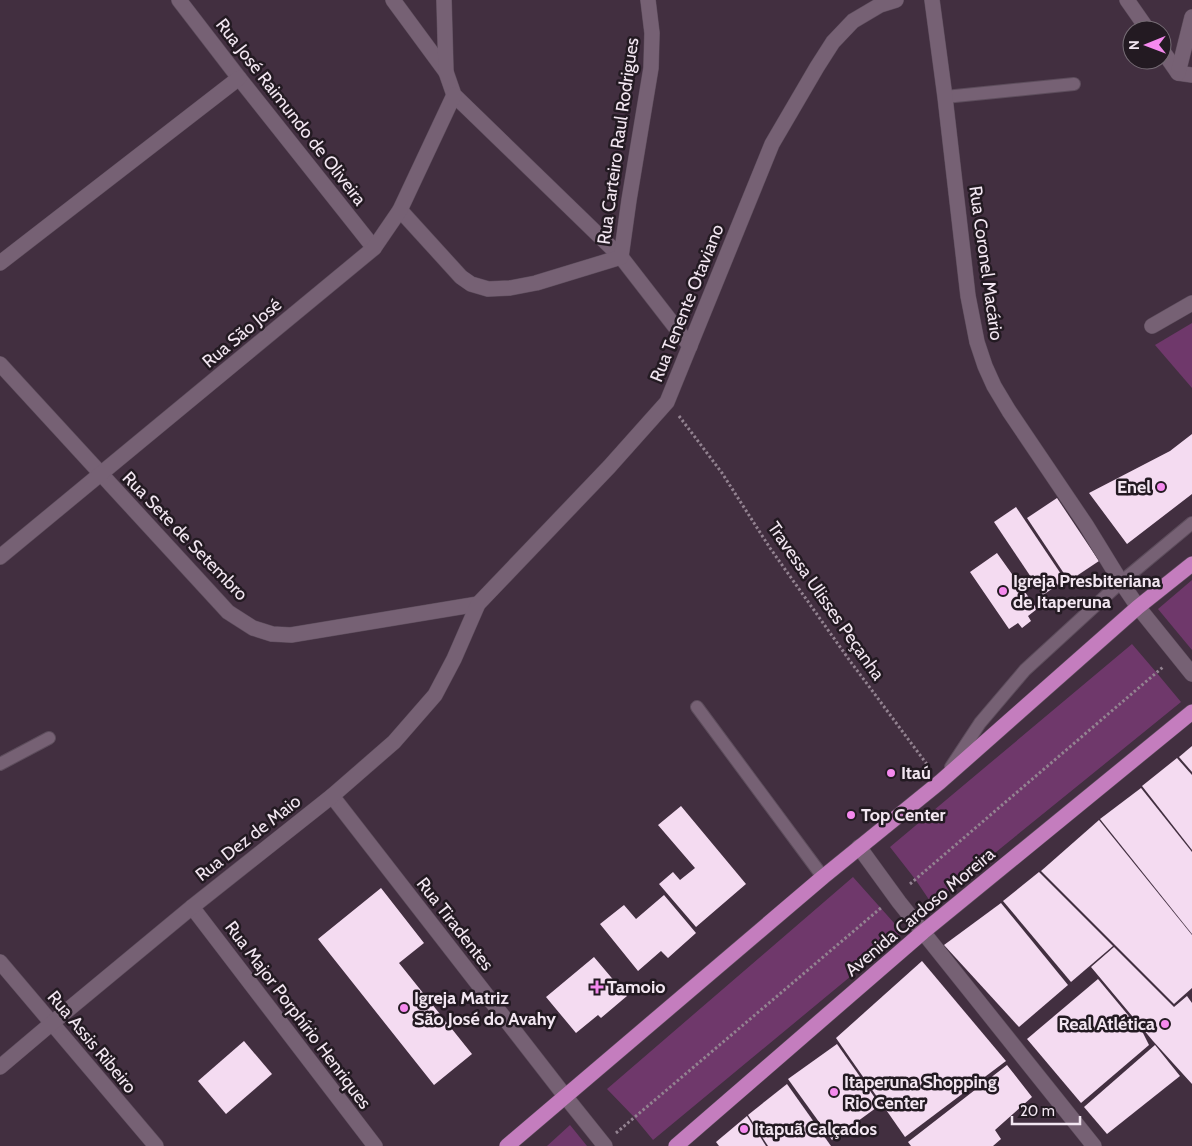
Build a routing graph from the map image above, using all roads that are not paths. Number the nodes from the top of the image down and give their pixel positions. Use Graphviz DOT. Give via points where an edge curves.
graph roads {
  1 [pos="179,0"];
  2 [pos="393,0"];
  3 [pos="444,0"];
  4 [pos="648,0"];
  5 [pos="896,0"];
  6 [pos="932,0"];
  7 [pos="1127,0"];
  8 [pos="1192,17"];
  9 [pos="1141,20"];
  10 [pos="1172,60"];
  11 [pos="446,72"];
  12 [pos="1185,74"];
  13 [pos="239,78"];
  14 [pos="1074,84"];
  15 [pos="454,95"];
  16 [pos="945,97"];
  17 [pos="400,210"];
  18 [pos="374,248"];
  19 [pos="621,258"];
  20 [pos="0,263"];
  21 [pos="1192,303"];
  22 [pos="1152,326"];
  23 [pos="690,346"];
  24 [pos="0,364"];
  25 [pos="101,474"];
  26 [pos="1192,523"];
  27 [pos="0,557"];
  28 [pos="1192,564"];
  29 [pos="1121,582"];
  30 [pos="478,604"];
  31 [pos="1138,607"];
  32 [pos="1192,674"];
  33 [pos="696,706"];
  34 [pos="1192,712"];
  35 [pos="49,738"];
  36 [pos="0,764"];
  37 [pos="940,782"];
  38 [pos="332,796"];
  39 [pos="859,847"];
  40 [pos="823,877"];
  41 [pos="192,907"];
  42 [pos="923,932"];
  43 [pos="0,962"];
  44 [pos="52,1023"];
  45 [pos="0,1067"];
  46 [pos="565,1096"];
  47 [pos="153,1145"];
  48 [pos="375,1146"];
  49 [pos="507,1146"];
  50 [pos="605,1146"];
  51 [pos="676,1146"];
  52 [pos="1094,1146"];
  1 -- 13 [label="street, Rua José Raimundo de Oliveira"];
  2 -- 11 [label="street"];
  3 -- 11 [label="street"];
  4 -- 19 [label="street, Rua Carteiro Raul Rodrigues" via="651,68"];
  5 -- 23 [label="street, Rua Tenente Otaviano" via="880,5 853,21 817,67 772,144"];
  6 -- 16 [label="street, Rua Coronel Macário"];
  7 -- 9 [label="street"];
  8 -- 12 [label="street"];
  10 -- 12 [label="street"];
  11 -- 15 [label="street"];
  13 -- 18 [label="street, Rua José Raimundo de Oliveira"];
  13 -- 20 [label="street"];
  14 -- 16 [label="lane"];
  15 -- 17 [label="street, Rua São José"];
  15 -- 19 [label="street"];
  16 -- 29 [label="street, Rua Coronel Macário" via="968,296 985,366 1009,411"];
  17 -- 18 [label="street, Rua São José"];
  17 -- 19 [label="street" via="460,277 488,288 536,283"];
  18 -- 25 [label="street, Rua São José"];
  19 -- 23 [label="street"];
  21 -- 22 [label="street"];
  23 -- 30 [label="street, Rua Tenente Otaviano" via="667,402"];
  24 -- 25 [label="street, Rua Sete de Setembro"];
  25 -- 27 [label="street, Rua São José"];
  25 -- 30 [label="street, Rua Sete de Setembro" via="228,612 253,628 291,635"];
  26 -- 29 [label="lane"];
  28 -- 31 [label="highway"];
  29 -- 31 [label="street, Rua Coronel Macário"];
  29 -- 37 [label="lane" via="1025,670 980,723"];
  30 -- 38 [label="street, Rua Dez de Maio" via="434,695 394,742"];
  31 -- 32 [label="street, Rua Coronel Macário"];
  31 -- 37 [label="highway"];
  33 -- 40 [label="lane"];
  34 -- 42 [label="highway, Avenida Cardoso Moreira"];
  35 -- 36 [label="lane"];
  37 -- 39 [label="highway"];
  38 -- 41 [label="street, Rua Dez de Maio"];
  38 -- 46 [label="street, Rua Tiradentes"];
  39 -- 40 [label="highway"];
  39 -- 42 [label="street"];
  40 -- 46 [label="highway"];
  41 -- 44 [label="street, Rua Dez de Maio"];
  41 -- 48 [label="street, Rua Major Porphírio Henriques"];
  42 -- 51 [label="highway, Avenida Cardoso Moreira"];
  42 -- 52 [label="street"];
  43 -- 44 [label="street, Rua Assis Ribeiro"];
  44 -- 45 [label="street, Rua Dez de Maio"];
  44 -- 47 [label="street, Rua Assis Ribeiro"];
  46 -- 49 [label="highway"];
  46 -- 50 [label="street, Rua Tiradentes"];
}
